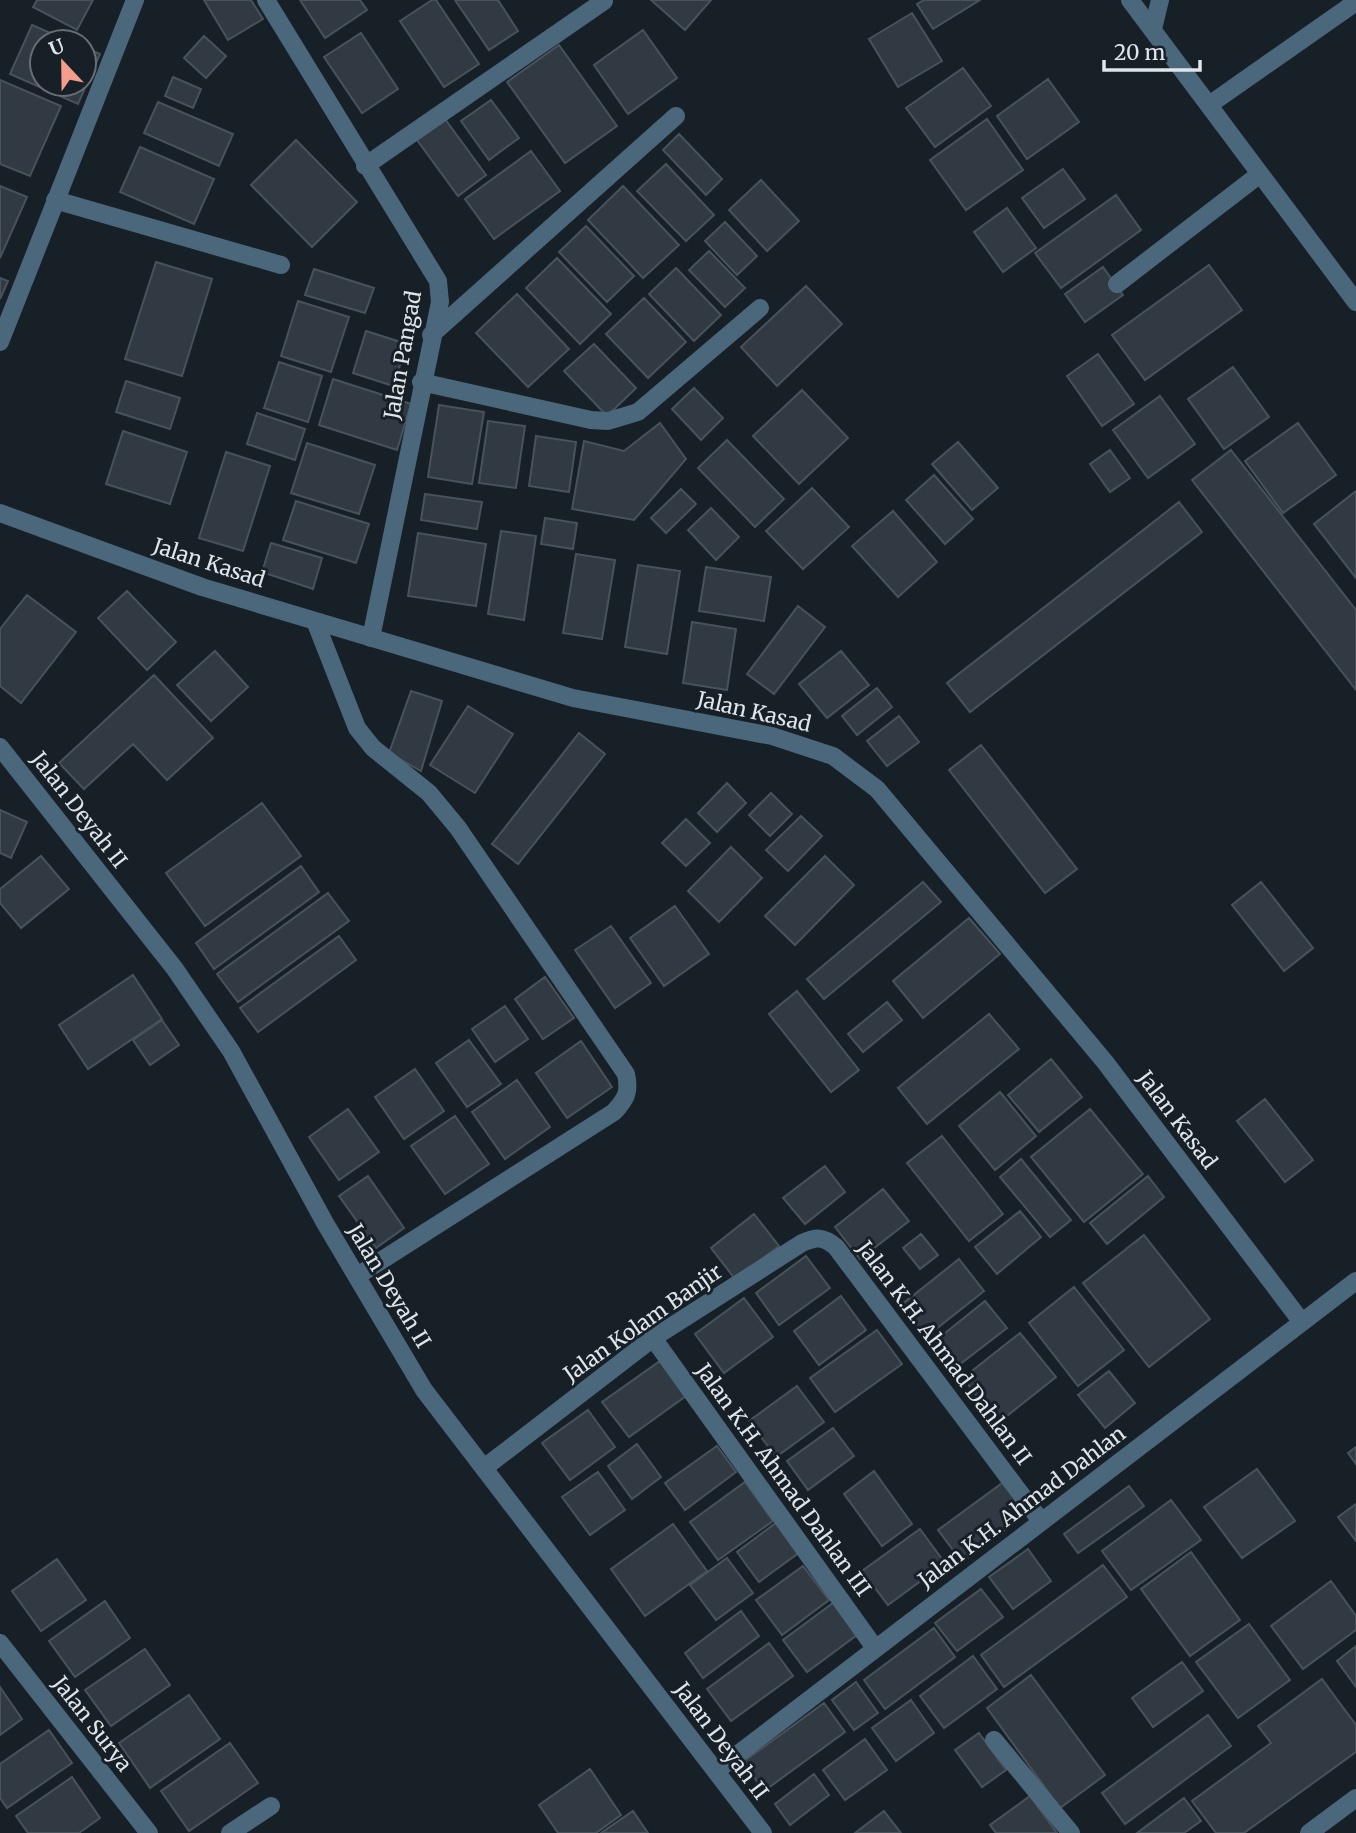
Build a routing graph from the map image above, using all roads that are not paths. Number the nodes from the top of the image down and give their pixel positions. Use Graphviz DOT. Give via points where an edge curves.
graph roads {
  1 [pos="135,0"];
  2 [pos="266,0"];
  3 [pos="1130,0"];
  4 [pos="1160,0"];
  5 [pos="604,1"];
  6 [pos="1356,2"];
  7 [pos="1153,29"];
  8 [pos="1209,105"];
  9 [pos="676,116"];
  10 [pos="365,166"];
  11 [pos="1261,174"];
  12 [pos="55,200"];
  13 [pos="281,265"];
  14 [pos="1116,284"];
  15 [pos="1356,302"];
  16 [pos="760,307"];
  17 [pos="431,335"];
  18 [pos="0,342"];
  19 [pos="421,382"];
  20 [pos="0,513"];
  21 [pos="315,621"];
  22 [pos="371,638"];
  23 [pos="0,747"];
  24 [pos="836,1247"];
  25 [pos="357,1276"];
  26 [pos="1356,1281"];
  27 [pos="1301,1321"];
  28 [pos="653,1339"];
  29 [pos="484,1468"];
  30 [pos="1041,1521"];
  31 [pos="0,1643"];
  32 [pos="875,1648"];
  33 [pos="994,1740"];
  34 [pos="716,1771"];
  35 [pos="1356,1798"];
  36 [pos="271,1807"];
  37 [pos="149,1833"];
  38 [pos="230,1833"];
  39 [pos="763,1833"];
  40 [pos="1071,1833"];
  41 [pos="1309,1833"];
  1 -- 12 [label="street"];
  2 -- 10 [label="street, Jalan Pangad"];
  3 -- 7 [label="street"];
  4 -- 7 [label="street"];
  5 -- 10 [label="street"];
  6 -- 8 [label="street"];
  7 -- 8 [label="street"];
  8 -- 11 [label="street"];
  9 -- 17 [label="street"];
  10 -- 17 [label="street, Jalan Pangad" via="438,281 440,302"];
  11 -- 14 [label="street"];
  11 -- 15 [label="street"];
  12 -- 13 [label="street"];
  12 -- 18 [label="street"];
  16 -- 19 [label="street" via="638,412 621,419 591,419"];
  17 -- 19 [label="street, Jalan Pangad"];
  19 -- 22 [label="street, Jalan Pangad"];
  20 -- 21 [label="street, Jalan Kasad" via="202,587"];
  21 -- 22 [label="street, Jalan Kasad"];
  21 -- 25 [label="street" via="357,728 373,748 429,793 458,828 626,1074 629,1085 628,1095 614,1112"];
  22 -- 27 [label="street, Jalan Kasad" via="573,698 772,736 833,756 877,789 1105,1062"];
  23 -- 25 [label="street, Jalan Deyah II" via="175,969 231,1051"];
  24 -- 28 [label="street, Jalan Kolam Banjir" via="826,1239 802,1243"];
  24 -- 30 [label="street, Jalan K.H. Ahmad Dahlan II"];
  25 -- 29 [label="street, Jalan Deyah II" via="424,1390"];
  26 -- 27 [label="street, Jalan K.H. Ahmad Dahlan"];
  27 -- 30 [label="street, Jalan K.H. Ahmad Dahlan"];
  28 -- 29 [label="street, Jalan Kolam Banjir"];
  28 -- 32 [label="street, Jalan K.H. Ahmad Dahlan III"];
  29 -- 34 [label="street, Jalan Deyah II"];
  30 -- 32 [label="street, Jalan K.H. Ahmad Dahlan"];
  31 -- 37 [label="street, Jalan Surya"];
  32 -- 34 [label="street, Jalan K.H. Ahmad Dahlan"];
  33 -- 40 [label="street"];
  34 -- 39 [label="street, Jalan Deyah II"];
  35 -- 41 [label="street"];
  36 -- 38 [label="street"];
}
